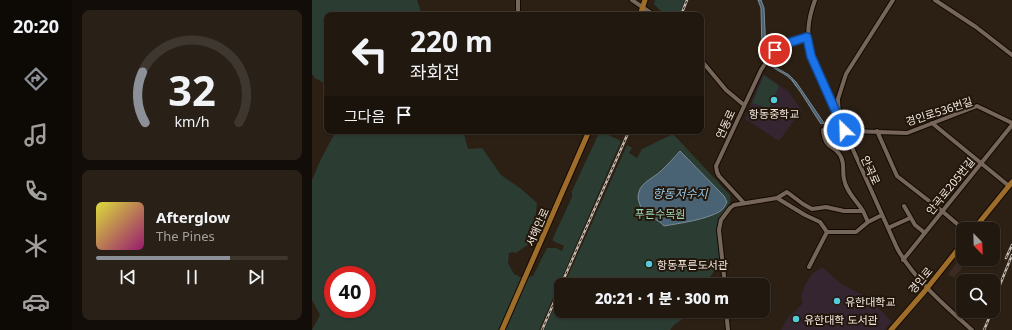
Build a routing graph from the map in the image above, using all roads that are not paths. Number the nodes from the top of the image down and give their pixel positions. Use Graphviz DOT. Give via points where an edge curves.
graph roads {
  1 [pos="518,0"];
  2 [pos="632,0"];
  3 [pos="645,0"];
  4 [pos="815,0"];
  5 [pos="893,0"];
  6 [pos="935,0"];
  7 [pos="643,6"];
  8 [pos="518,12"];
  9 [pos="641,12"];
  10 [pos="650,12"];
  11 [pos="807,37"];
  12 [pos="1012,55"];
  13 [pos="704,64"];
  14 [pos="744,105"];
  15 [pos="839,119"];
  16 [pos="932,123"];
  17 [pos="1012,124"];
  18 [pos="844,130"];
  19 [pos="877,131"];
  20 [pos="588,134"];
  21 [pos="980,163"];
  22 [pos="1010,184"];
  23 [pos="777,198"];
  24 [pos="744,202"];
  25 [pos="904,206"];
  26 [pos="863,211"];
  27 [pos="942,211"];
  28 [pos="882,215"];
  29 [pos="910,218"];
  30 [pos="868,222"];
  31 [pos="980,222"];
  32 [pos="956,223"];
  33 [pos="888,228"];
  34 [pos="827,232"];
  35 [pos="925,233"];
  36 [pos="956,252"];
  37 [pos="903,260"];
  38 [pos="809,267"];
  39 [pos="724,278"];
  40 [pos="927,287"];
  41 [pos="727,318"];
  42 [pos="502,330"];
  43 [pos="728,330"];
  44 [pos="891,330"];
  45 [pos="972,330"];
  1 -- 8 [label="street"];
  2 -- 7 [label="street"];
  3 -- 7 [label="main road"];
  4 -- 11 [label="street" via="809,16"];
  5 -- 15 [label="street, 안곡로" via="846,74 838,99"];
  6 -- 12 [label="street"];
  7 -- 9 [label="main road"];
  7 -- 10 [label="street"];
  11 -- 14 [label="street" via="785,44 772,53 762,67"];
  11 -- 15 [label="street" via="811,56"];
  13 -- 14 [label="street, 연동로" via="726,90"];
  14 -- 24 [label="street, 연동로" via="716,166 719,176"];
  15 -- 18 [label="street, 안곡로"];
  16 -- 17 [label="street, 경인로536번길" via="976,106"];
  16 -- 19 [label="street, 경인로536번길" via="907,133"];
  16 -- 21 [label="street"];
  17 -- 21 [label="street, 안곡로205번길"];
  18 -- 19 [label="street, 경인로536번길"];
  18 -- 26 [label="street, 경인로536번길" via="823,130 824,139 841,156 844,179 851,195"];
  18 -- 28 [label="street, 안곡로"];
  19 -- 27 [label="street" via="897,176"];
  20 -- 42 [label="main road, 서해안로"];
  21 -- 22 [label="street"];
  21 -- 27 [label="street, 안곡로205번길"];
  22 -- 31 [label="main road"];
  23 -- 24 [label="street"];
  23 -- 26 [label="street" via="787,192 812,208"];
  23 -- 34 [label="street" via="820,222"];
  24 -- 39 [label="street" via="734,205 719,224"];
  25 -- 29 [label="street"];
  26 -- 30 [label="street"];
  27 -- 32 [label="street"];
  27 -- 35 [label="street, 안곡로205번길"];
  28 -- 30 [label="street"];
  28 -- 33 [label="street, 안곡로"];
  29 -- 33 [label="street"];
  29 -- 35 [label="street"];
  30 -- 34 [label="street" via="856,232"];
  33 -- 37 [label="street, 안곡로"];
  34 -- 38 [label="street"];
  35 -- 37 [label="street, 안곡로205번길"];
  36 -- 40 [label="main road, 경인로"];
  37 -- 40 [label="street, 안곡로"];
  40 -- 44 [label="main road, 경인로"];
  40 -- 45 [label="street, 안곡로"];
  41 -- 43 [label="street"];
}
